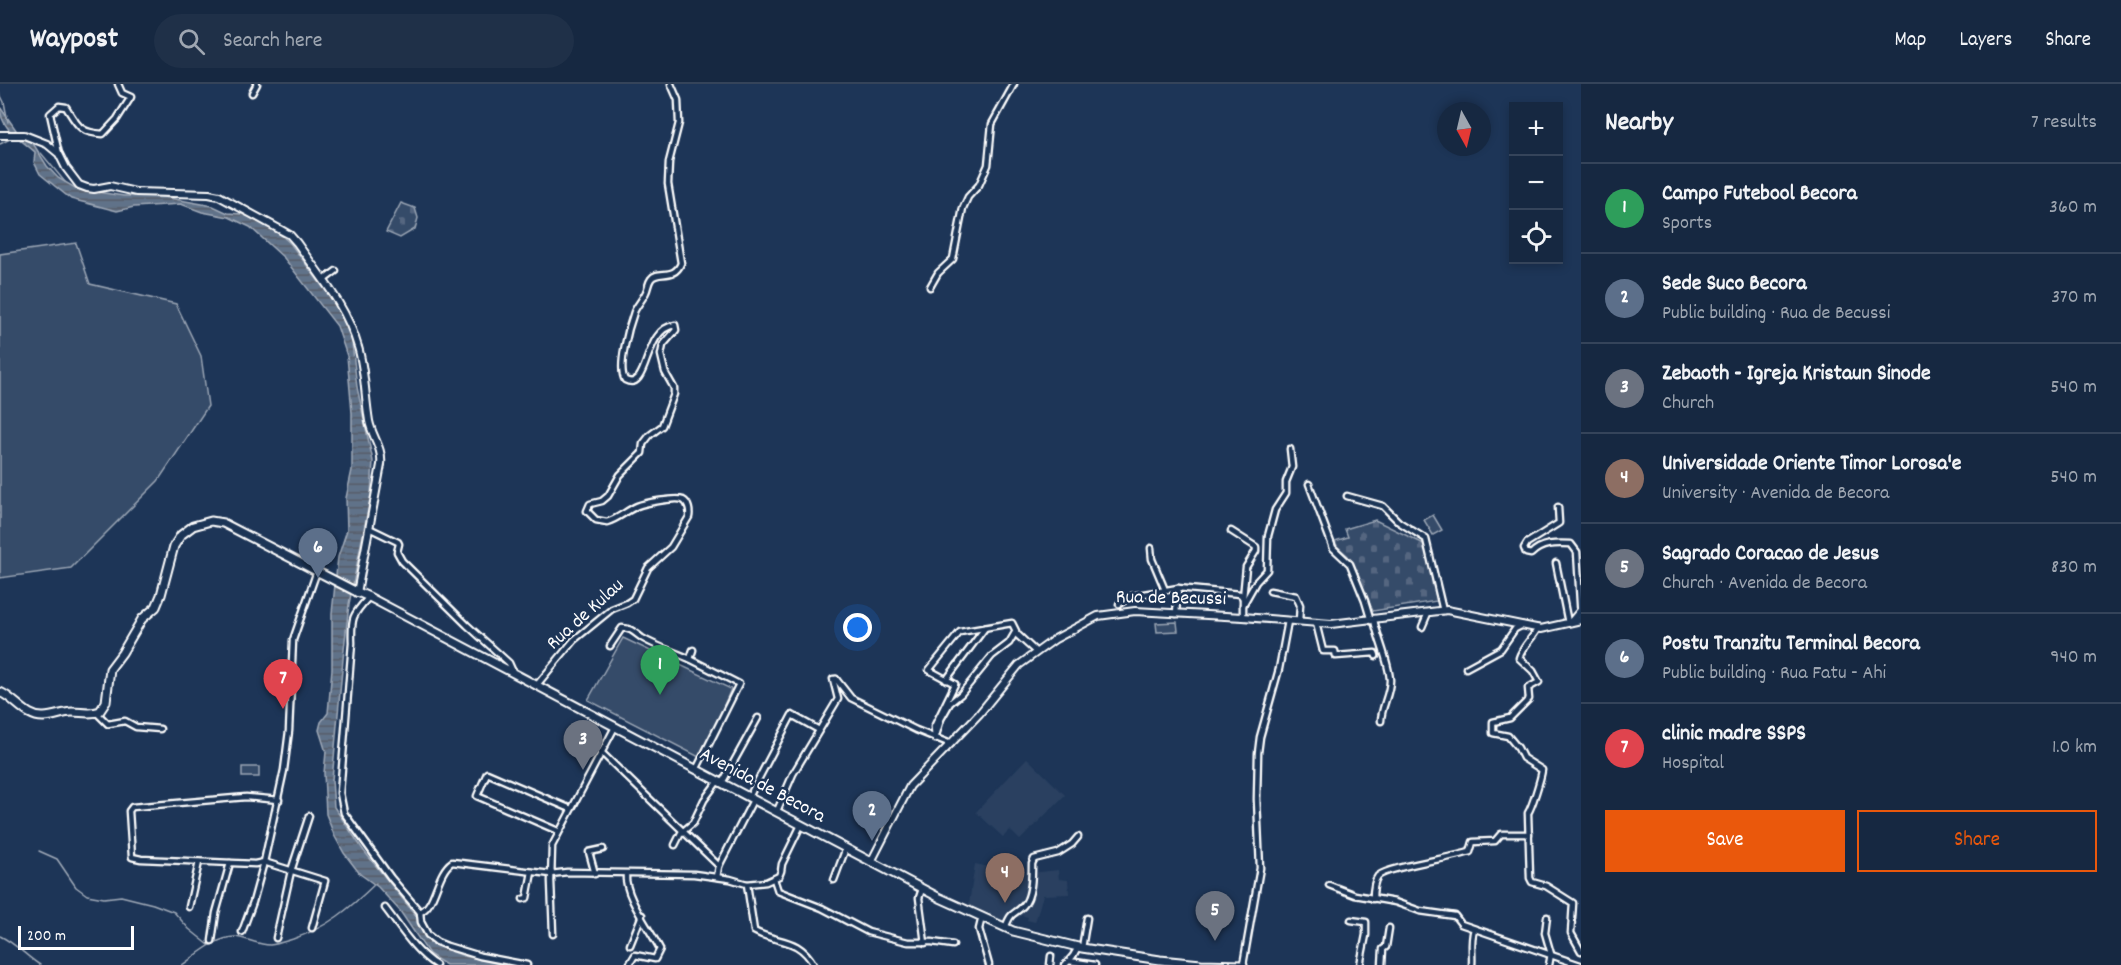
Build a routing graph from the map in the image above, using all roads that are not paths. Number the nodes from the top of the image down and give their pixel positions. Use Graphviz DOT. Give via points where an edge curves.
graph roads {
  1 [pos="118,84"];
  2 [pos="256,84"];
  3 [pos="671,84"];
  4 [pos="1014,84"];
  5 [pos="252,93"];
  6 [pos="0,135"];
  7 [pos="60,156"];
  8 [pos="336,271"];
  9 [pos="324,280"];
  10 [pos="930,287"];
  11 [pos="1290,449"];
  12 [pos="1309,484"];
  13 [pos="1347,496"];
  14 [pos="1558,507"];
  15 [pos="369,528"];
  16 [pos="1232,531"];
  17 [pos="1151,548"];
  18 [pos="1556,563"];
  19 [pos="320,573"];
  20 [pos="1178,588"];
  21 [pos="1165,590"];
  22 [pos="355,591"];
  23 [pos="1270,591"];
  24 [pos="369,597"];
  25 [pos="1243,598"];
  26 [pos="1119,604"];
  27 [pos="1243,605"];
  28 [pos="1581,610"];
  29 [pos="1443,611"];
  30 [pos="1428,613"];
  31 [pos="1176,614"];
  32 [pos="1243,616"];
  33 [pos="1581,620"];
  34 [pos="1288,621"];
  35 [pos="1299,621"];
  36 [pos="1372,621"];
  37 [pos="1316,623"];
  38 [pos="1569,623"];
  39 [pos="1522,625"];
  40 [pos="1422,627"];
  41 [pos="986,628"];
  42 [pos="1538,628"];
  43 [pos="610,646"];
  44 [pos="693,650"];
  45 [pos="1376,656"];
  46 [pos="690,660"];
  47 [pos="1466,668"];
  48 [pos="513,672"];
  49 [pos="946,680"];
  50 [pos="536,686"];
  51 [pos="0,692"];
  52 [pos="97,713"];
  53 [pos="758,718"];
  54 [pos="1382,721"];
  55 [pos="615,727"];
  56 [pos="160,729"];
  57 [pos="819,730"];
  58 [pos="935,739"];
  59 [pos="951,744"];
  60 [pos="601,752"];
  61 [pos="696,770"];
  62 [pos="720,782"];
  63 [pos="751,799"];
  64 [pos="279,800"];
  65 [pos="571,809"];
  66 [pos="777,811"];
  67 [pos="309,816"];
  68 [pos="801,825"];
  69 [pos="558,831"];
  70 [pos="683,831"];
  71 [pos="1529,834"];
  72 [pos="1078,837"];
  73 [pos="675,845"];
  74 [pos="846,848"];
  75 [pos="603,849"];
  76 [pos="199,862"];
  77 [pos="264,862"];
  78 [pos="871,862"];
  79 [pos="230,863"];
  80 [pos="718,866"];
  81 [pos="291,871"];
  82 [pos="532,872"];
  83 [pos="551,874"];
  84 [pos="595,874"];
  85 [pos="626,874"];
  86 [pos="717,877"];
  87 [pos="774,879"];
  88 [pos="834,880"];
  89 [pos="747,884"];
  90 [pos="1329,885"];
  91 [pos="922,889"];
  92 [pos="524,898"];
  93 [pos="1373,899"];
  94 [pos="189,907"];
  95 [pos="385,908"];
  96 [pos="420,912"];
  97 [pos="642,915"];
  98 [pos="982,917"];
  99 [pos="1546,917"];
  100 [pos="1087,918"];
  101 [pos="1351,920"];
  102 [pos="312,928"];
  103 [pos="1005,928"];
  104 [pos="1389,928"];
  105 [pos="1474,929"];
  106 [pos="242,932"];
  107 [pos="553,934"];
  108 [pos="276,938"];
  109 [pos="212,941"];
  110 [pos="925,943"];
  111 [pos="630,945"];
  112 [pos="953,945"];
  113 [pos="1080,947"];
  114 [pos="1581,951"];
  115 [pos="1551,954"];
  116 [pos="1051,956"];
  117 [pos="1067,963"];
  118 [pos="436,965"];
  119 [pos="527,965"];
  120 [pos="629,965"];
  121 [pos="814,965"];
  122 [pos="989,965"];
  123 [pos="1050,965"];
  124 [pos="1095,965"];
  125 [pos="1243,965"];
  126 [pos="1360,965"];
  127 [pos="1382,965"];
  128 [pos="1472,965"];
  129 [pos="1549,965"];
  130 [pos="1580,965"];
  1 -- 7 [label="street" via="122,93 131,97 103,134 81,130 66,107 59,106 50,114"];
  2 -- 5 [label="street"];
  3 -- 50 [label="street, Rua de Kulau" via="678,100 680,123 669,162 668,184 681,263 669,274 656,274 651,279 634,311 621,370 625,380 637,381 651,345 675,325 676,330 663,345 661,355 674,394 662,426 650,435 637,460 624,470 608,496 590,504 587,511 596,520 608,522 640,505 675,499 686,503 689,517 672,547 648,568 633,599 612,609 574,640"];
  4 -- 10 [label="street" via="992,124 985,173 963,208 953,260"];
  6 -- 7 [label="street" via="24,135 47,144"];
  7 -- 9 [label="street" via="79,185 87,188 110,186 136,192 219,196 290,235"];
  8 -- 9 [label="street"];
  9 -- 15 [label="street" via="342,308 359,348 370,424 382,452"];
  11 -- 27 [label="street" via="1292,467 1286,494 1275,510 1267,540 1267,570"];
  12 -- 36 [label="street" via="1333,548 1350,564"];
  13 -- 29 [label="street" via="1383,506 1426,539"];
  14 -- 28 [label="street" via="1556,526 1524,548 1531,554 1541,545 1571,544 1577,552"];
  15 -- 22 [label="street"];
  15 -- 48 [label="street" via="398,542 397,552 402,561 509,663"];
  16 -- 25 [label="street" via="1256,547 1246,567"];
  17 -- 21 [label="street"];
  18 -- 38 [label="street"];
  19 -- 22 [label="main road, Avenida de Becora"];
  19 -- 52 [label="main road, Avenida de Becora" via="223,523 208,521 185,531 174,546 156,607 142,619 110,669 106,702"];
  19 -- 64 [label="street" via="293,640 289,731"];
  20 -- 21 [label="street"];
  20 -- 25 [label="street" via="1238,593"];
  20 -- 31 [label="street"];
  21 -- 26 [label="street" via="1128,597"];
  22 -- 24 [label="main road, Avenida de Becora"];
  23 -- 35 [label="street" via="1296,596"];
  24 -- 48 [label="main road, Avenida de Becora"];
  24 -- 96 [label="street" via="353,614 351,623 341,804 391,878"];
  25 -- 27 [label="street"];
  27 -- 32 [label="street"];
  28 -- 33 [label="street"];
  28 -- 38 [label="street"];
  29 -- 30 [label="street, Rua de Becussi"];
  29 -- 39 [label="street, Rua de Becussi"];
  30 -- 36 [label="street, Rua de Becussi"];
  30 -- 40 [label="street"];
  31 -- 32 [label="street, Rua de Becussi"];
  31 -- 59 [label="street, Rua de Becussi" via="1125,611 1098,616 1074,628 1018,665"];
  32 -- 34 [label="street, Rua de Becussi"];
  33 -- 38 [label="street, Rua de Becussi"];
  34 -- 35 [label="street, Rua de Becussi"];
  34 -- 125 [label="street" via="1260,737 1260,868"];
  35 -- 37 [label="street, Rua de Becussi"];
  36 -- 37 [label="street, Rua de Becussi"];
  36 -- 54 [label="street" via="1390,678"];
  37 -- 45 [label="street" via="1323,651 1335,651 1336,656"];
  38 -- 42 [label="street, Rua de Becussi"];
  39 -- 42 [label="street, Rua de Becussi"];
  39 -- 47 [label="street" via="1501,649"];
  41 -- 49 [label="street"];
  41 -- 49 [label="street" via="960,632 929,670"];
  41 -- 58 [label="street" via="1012,623 1016,633 950,703"];
  42 -- 71 [label="street" via="1519,658 1539,682 1528,688 1529,699 1510,718 1493,722 1493,733 1508,736 1523,758 1543,772 1528,813"];
  43 -- 46 [label="street" via="621,628 625,628"];
  44 -- 46 [label="street"];
  46 -- 61 [label="street" via="739,684"];
  48 -- 50 [label="main road, Avenida de Becora"];
  49 -- 58 [label="street" via="955,684 934,727"];
  50 -- 55 [label="main road, Avenida de Becora"];
  51 -- 52 [label="main road" via="37,717"];
  52 -- 56 [label="street" via="108,724 125,721 136,727"];
  53 -- 62 [label="street"];
  55 -- 60 [label="street"];
  55 -- 61 [label="main road, Avenida de Becora"];
  57 -- 58 [label="street" via="838,699 836,679 851,698"];
  57 -- 63 [label="street" via="792,715"];
  57 -- 66 [label="street"];
  58 -- 59 [label="street"];
  59 -- 78 [label="street, Rua de Becussi" via="910,786"];
  60 -- 65 [label="street"];
  60 -- 70 [label="street"];
  61 -- 62 [label="main road, Avenida de Becora"];
  62 -- 63 [label="main road, Avenida de Becora"];
  62 -- 70 [label="street" via="704,800 693,823"];
  63 -- 66 [label="main road, Avenida de Becora"];
  63 -- 80 [label="street"];
  64 -- 76 [label="street" via="246,796 131,807 132,857"];
  64 -- 77 [label="street"];
  65 -- 69 [label="street"];
  65 -- 69 [label="street" via="487,773 477,796"];
  66 -- 68 [label="main road, Avenida de Becora"];
  67 -- 81 [label="street"];
  68 -- 74 [label="main road, Avenida de Becora"];
  68 -- 87 [label="street" via="782,871"];
  69 -- 83 [label="street" via="552,846"];
  70 -- 73 [label="street"];
  70 -- 80 [label="street"];
  71 -- 93 [label="street" via="1502,834 1495,841 1473,842 1470,852 1382,874 1376,879"];
  71 -- 114 [label="street" via="1530,879 1573,903 1570,930"];
  72 -- 103 [label="street" via="1058,853 1034,859 1024,905 1011,914"];
  74 -- 78 [label="main road, Avenida de Becora"];
  74 -- 88 [label="street"];
  75 -- 84 [label="street" via="589,852"];
  76 -- 79 [label="street"];
  76 -- 94 [label="street"];
  77 -- 79 [label="street"];
  77 -- 81 [label="street"];
  77 -- 106 [label="street"];
  78 -- 91 [label="main road, Avenida de Becora"];
  79 -- 109 [label="street"];
  80 -- 86 [label="street"];
  81 -- 102 [label="street" via="325,881"];
  81 -- 108 [label="street"];
  82 -- 83 [label="street"];
  82 -- 92 [label="street"];
  82 -- 96 [label="street" via="452,862 438,881 428,906"];
  83 -- 84 [label="street"];
  83 -- 107 [label="street"];
  84 -- 85 [label="street"];
  85 -- 86 [label="street"];
  85 -- 97 [label="street" via="632,899"];
  86 -- 89 [label="street"];
  87 -- 89 [label="street"];
  87 -- 110 [label="street" via="778,891 868,932"];
  89 -- 121 [label="street" via="754,931 801,949"];
  90 -- 93 [label="street"];
  91 -- 98 [label="main road, Avenida de Becora"];
  91 -- 110 [label="street" via="919,898"];
  93 -- 105 [label="street" via="1455,916 1461,924"];
  95 -- 118 [label="street" via="408,939"];
  96 -- 119 [label="street" via="428,935 437,942"];
  97 -- 111 [label="street"];
  97 -- 120 [label="street" via="660,949 655,958 635,955"];
  98 -- 103 [label="main road, Avenida de Becora"];
  98 -- 122 [label="street" via="979,929"];
  99 -- 115 [label="street" via="1545,933"];
  100 -- 113 [label="street"];
  101 -- 126 [label="street" via="1366,922"];
  103 -- 113 [label="main road, Avenida de Becora"];
  104 -- 127 [label="street"];
  105 -- 115 [label="street"];
  105 -- 128 [label="street"];
  110 -- 112 [label="street"];
  113 -- 117 [label="street"];
  113 -- 125 [label="main road, Avenida de Becora" via="1160,960"];
  115 -- 129 [label="street"];
  115 -- 130 [label="street"];
  116 -- 123 [label="street"];
  117 -- 124 [label="street"];
}
